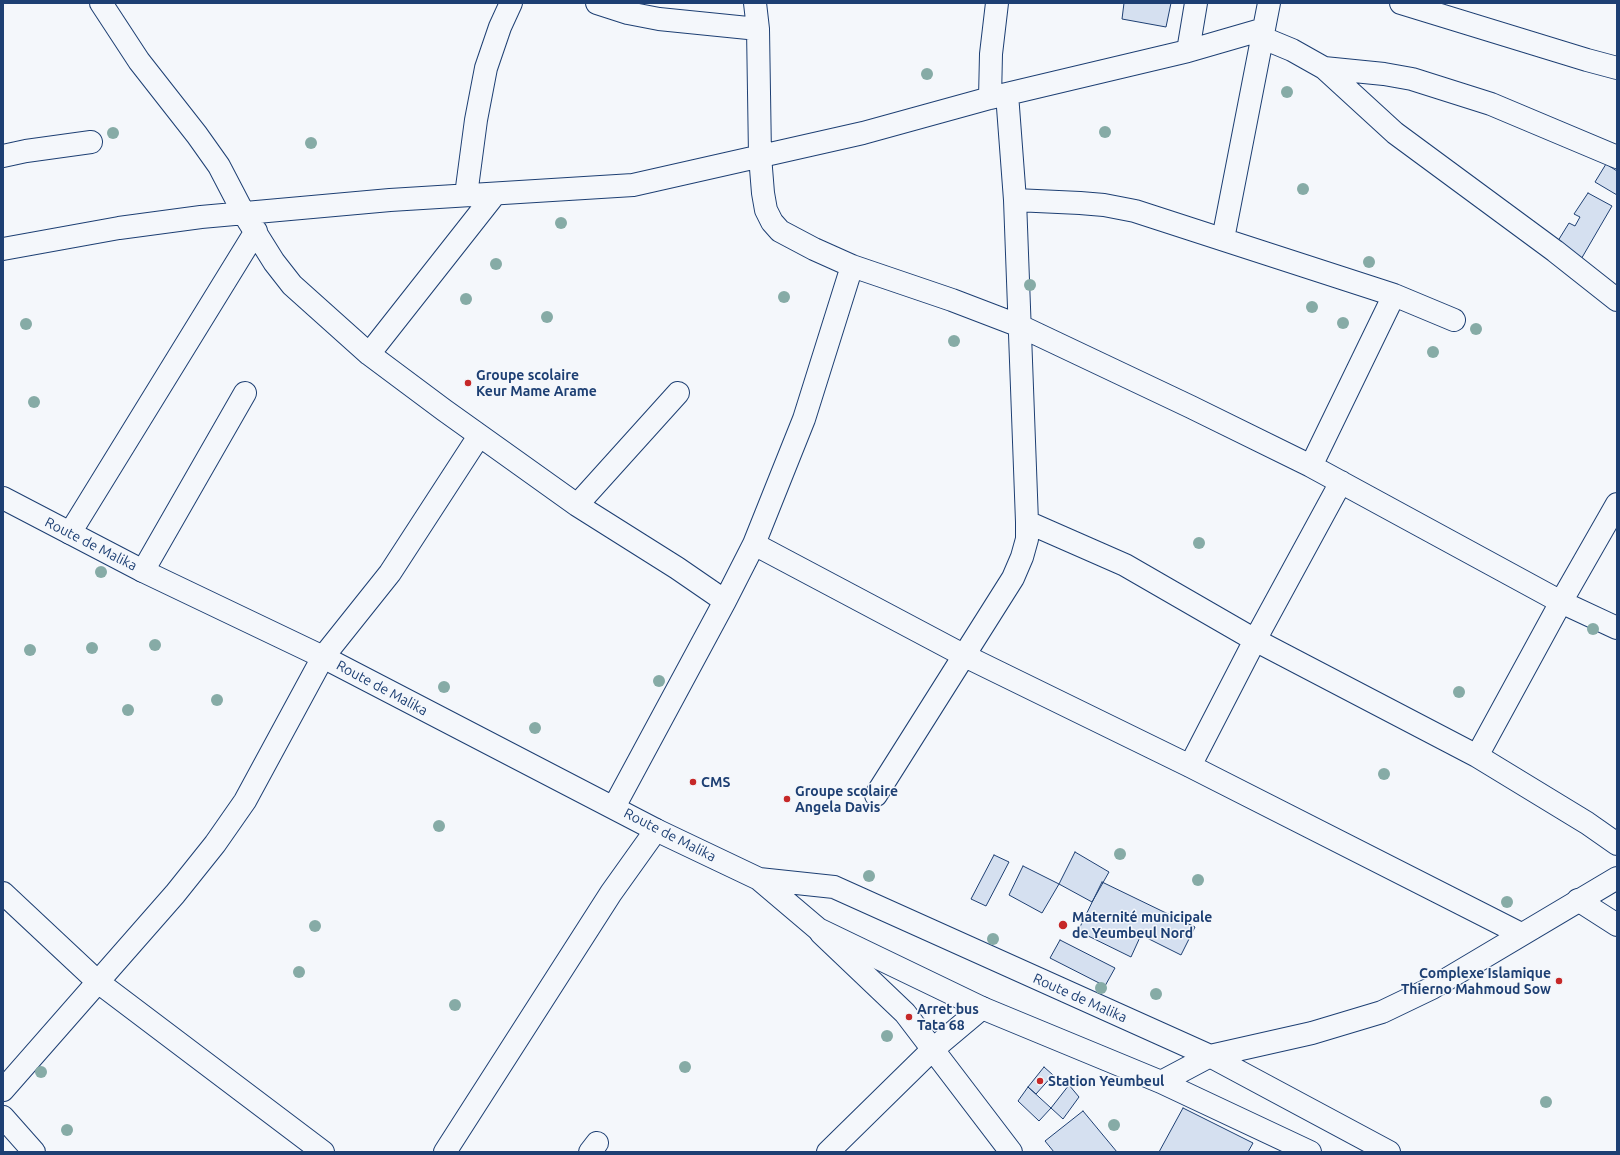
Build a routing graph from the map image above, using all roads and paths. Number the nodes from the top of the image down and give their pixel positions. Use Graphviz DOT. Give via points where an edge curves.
graph roads {
  1 [pos="511,3"];
  2 [pos="597,3"];
  3 [pos="755,3"];
  4 [pos="997,3"];
  5 [pos="1196,3"];
  6 [pos="1269,3"];
  7 [pos="1401,3"];
  8 [pos="110,7"];
  9 [pos="758,29"];
  10 [pos="1264,34"];
  11 [pos="1188,51"];
  12 [pos="1324,68"];
  13 [pos="1617,68"];
  14 [pos="998,96"];
  15 [pos="91,142"];
  16 [pos="3,156"];
  17 [pos="760,156"];
  18 [pos="1617,157"];
  19 [pos="495,194"];
  20 [pos="466,195"];
  21 [pos="1015,200"];
  22 [pos="250,222"];
  23 [pos="1223,239"];
  24 [pos="3,249"];
  25 [pos="852,266"];
  26 [pos="1394,295"];
  27 [pos="1617,300"];
  28 [pos="1454,320"];
  29 [pos="1020,326"];
  30 [pos="369,354"];
  31 [pos="245,393"];
  32 [pos="678,393"];
  33 [pos="480,436"];
  34 [pos="1311,466"];
  35 [pos="1341,482"];
  36 [pos="3,498"];
  37 [pos="1617,504"];
  38 [pos="577,506"];
  39 [pos="1027,522"];
  40 [pos="70,533"];
  41 [pos="754,544"];
  42 [pos="143,571"];
  43 [pos="725,601"];
  44 [pos="1561,602"];
  45 [pos="1617,628"];
  46 [pos="1255,640"];
  47 [pos="965,656"];
  48 [pos="323,657"];
  49 [pos="1477,756"];
  50 [pos="1190,766"];
  51 [pos="876,795"];
  52 [pos="614,807"];
  53 [pos="656,830"];
  54 [pos="1617,844"];
  55 [pos="1617,878"];
  56 [pos="759,879"];
  57 [pos="3,893"];
  58 [pos="1578,900"];
  59 [pos="1617,925"];
  60 [pos="818,929"];
  61 [pos="1521,934"];
  62 [pos="98,982"];
  63 [pos="982,1008"];
  64 [pos="932,1050"];
  65 [pos="1210,1056"];
  66 [pos="1161,1082"];
  67 [pos="3,1090"];
  68 [pos="3,1117"];
  69 [pos="34,1152"];
  70 [pos="323,1152"];
  71 [pos="445,1152"];
  72 [pos="828,1152"];
  73 [pos="1010,1152"];
  74 [pos="1310,1152"];
  75 [pos="1389,1152"];
  1 -- 20 [label="street" via="486,68"];
  2 -- 9 [label="street" via="659,19"];
  3 -- 9 [label="street"];
  4 -- 14 [label="street" via="991,54"];
  5 -- 11 [label="street"];
  6 -- 10 [label="street"];
  7 -- 13 [label="street"];
  8 -- 22 [label="street" via="139,61 219,166"];
  9 -- 17 [label="street"];
  10 -- 11 [label="street"];
  10 -- 12 [label="street"];
  10 -- 23 [label="street"];
  11 -- 14 [label="street"];
  12 -- 18 [label="street" via="1412,79 1491,104"];
  12 -- 27 [label="street" via="1395,133"];
  14 -- 17 [label="street"];
  14 -- 21 [label="street"];
  15 -- 16 [label="street"];
  17 -- 19 [label="street" via="633,185"];
  17 -- 25 [label="street" via="766,210 772,222 780,231"];
  19 -- 20 [label="street"];
  19 -- 30 [label="street"];
  20 -- 22 [label="street" via="390,200"];
  21 -- 23 [label="street" via="1080,203 1135,211"];
  21 -- 29 [label="street"];
  22 -- 24 [label="street" via="201,217 119,228"];
  22 -- 30 [label="street" via="274,262 292,285"];
  22 -- 40 [label="street"];
  23 -- 26 [label="street"];
  25 -- 29 [label="street"];
  25 -- 41 [label="street" via="804,419"];
  26 -- 28 [label="street"];
  26 -- 34 [label="street"];
  29 -- 34 [label="street"];
  29 -- 39 [label="street"];
  30 -- 33 [label="street"];
  31 -- 42 [label="street"];
  32 -- 38 [label="street"];
  33 -- 38 [label="street"];
  33 -- 48 [label="street" via="390,573"];
  34 -- 35 [label="street"];
  35 -- 44 [label="street"];
  35 -- 46 [label="street"];
  36 -- 40 [label="street, Route de Malika"];
  37 -- 44 [label="street"];
  38 -- 43 [label="street"];
  39 -- 46 [label="street" via="1125,565"];
  39 -- 47 [label="street" via="1024,551 1013,578"];
  40 -- 42 [label="street, Route de Malika"];
  41 -- 43 [label="street"];
  41 -- 47 [label="street"];
  42 -- 48 [label="street, Route de Malika"];
  43 -- 52 [label="street"];
  44 -- 45 [label="street"];
  44 -- 49 [label="street"];
  46 -- 49 [label="street"];
  46 -- 50 [label="street"];
  47 -- 50 [label="street"];
  47 -- 51 [label="street"];
  48 -- 52 [label="street, Route de Malika"];
  48 -- 62 [label="street" via="245,801 175,894"];
  49 -- 54 [label="street"];
  50 -- 61 [label="street"];
  52 -- 53 [label="street, Route de Malika"];
  53 -- 56 [label="street, Route de Malika"];
  53 -- 71 [label="street" via="611,893"];
  55 -- 58 [label="street"];
  56 -- 60 [label="street, Route de Malika"];
  56 -- 65 [label="street, Route de Malika" via="834,887"];
  57 -- 62 [label="street"];
  58 -- 59 [label="street"];
  58 -- 61 [label="street"];
  60 -- 63 [label="street, Route de Malika"];
  60 -- 64 [label="street" via="906,1013"];
  61 -- 65 [label="street" via="1432,988 1382,1012 1312,1033"];
  62 -- 67 [label="street"];
  62 -- 70 [label="street"];
  63 -- 64 [label="street"];
  63 -- 66 [label="street, Route de Malika"];
  64 -- 72 [label="street"];
  64 -- 73 [label="street"];
  65 -- 66 [label="street"];
  65 -- 75 [label="street, Route de Malika"];
  66 -- 74 [label="street, Route de Malika"];
  68 -- 69 [label="street"];
}
